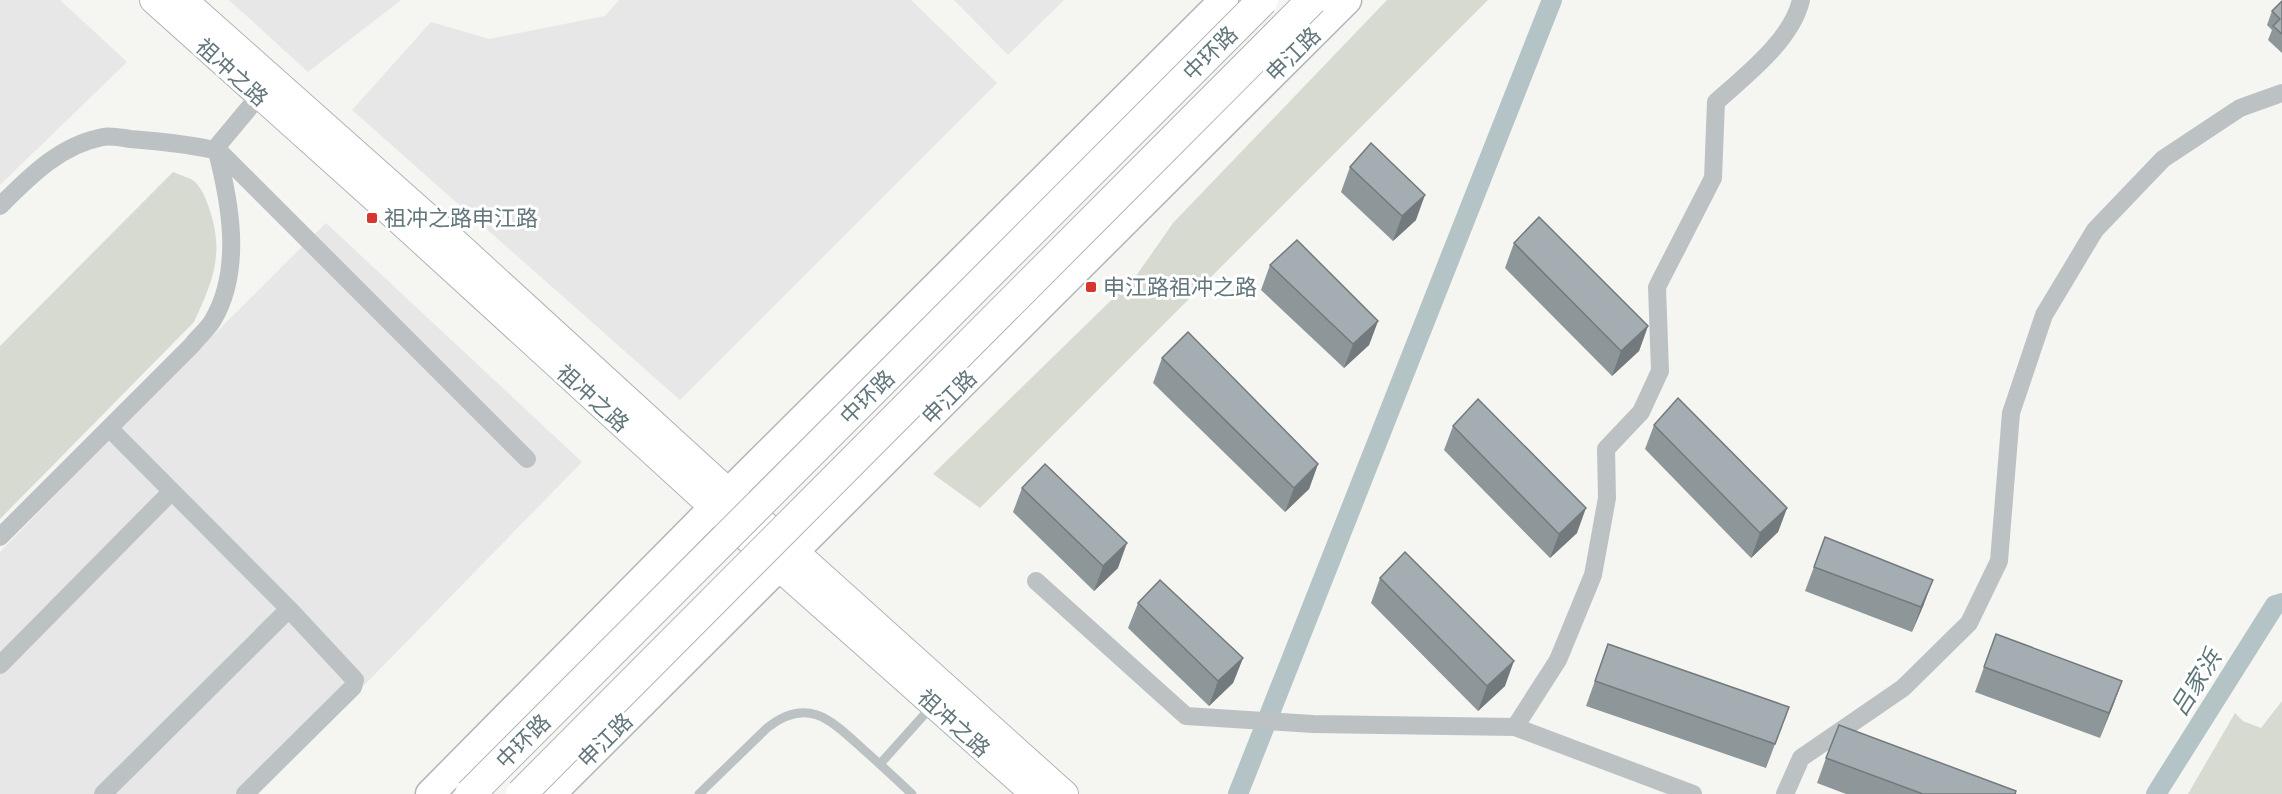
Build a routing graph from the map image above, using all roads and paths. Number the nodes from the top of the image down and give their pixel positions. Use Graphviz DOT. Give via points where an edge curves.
graph roads {
  1 [pos="153,0"];
  2 [pos="184,0"];
  3 [pos="1224,0"];
  4 [pos="1263,0"];
  5 [pos="1312,0"];
  6 [pos="1347,0"];
  7 [pos="1801,0"];
  8 [pos="2282,93"];
  9 [pos="259,96"];
  10 [pos="216,148"];
  11 [pos="0,206"];
  12 [pos="109,428"];
  13 [pos="526,459"];
  14 [pos="171,492"];
  15 [pos="721,500"];
  16 [pos="0,537"];
  17 [pos="786,560"];
  18 [pos="1036,581"];
  19 [pos="289,609"];
  20 [pos="0,665"];
  21 [pos="933,704"];
  22 [pos="1515,727"];
  23 [pos="880,764"];
  24 [pos="103,794"];
  25 [pos="245,794"];
  26 [pos="430,794"];
  27 [pos="470,794"];
  28 [pos="521,794"];
  29 [pos="551,794"];
  30 [pos="699,794"];
  31 [pos="912,794"];
  32 [pos="1034,794"];
  33 [pos="1065,794"];
  34 [pos="1693,794"];
  35 [pos="1785,794"];
  1 -- 9 [label="main road, 祖冲之路"];
  2 -- 15 [label="main road, 祖冲之路" via="427,216"];
  3 -- 15 [label="main road"];
  4 -- 27 [label="highway, 中环路, bridge"];
  5 -- 28 [label="highway, 中环路, bridge"];
  6 -- 17 [label="main road, 申江路"];
  7 -- 22 [label="street" via="1774,50 1716,102 1713,178 1657,287 1660,371 1641,412 1606,449 1607,498 1593,575 1558,660"];
  8 -- 35 [label="street" via="2240,108 2163,159 2095,230 2044,315 2011,412 1999,561 1969,623 1903,688 1801,758"];
  9 -- 10 [label="street"];
  9 -- 15 [label="main road, 祖冲之路"];
  10 -- 11 [label="street" via="105,136 55,157"];
  10 -- 12 [label="street" via="225,181 231,253 229,274 213,320"];
  10 -- 13 [label="street"];
  12 -- 14 [label="street"];
  12 -- 16 [label="street"];
  14 -- 19 [label="street"];
  14 -- 20 [label="street"];
  15 -- 17 [label="main road, 祖冲之路"];
  15 -- 26 [label="main road"];
  17 -- 21 [label="main road, 祖冲之路"];
  17 -- 29 [label="main road, 申江路"];
  17 -- 33 [label="main road, 祖冲之路"];
  18 -- 22 [label="street" via="1186,716 1313,724"];
  19 -- 24 [label="street"];
  19 -- 25 [label="street" via="355,680 353,687"];
  21 -- 23 [label="lane"];
  21 -- 32 [label="main road, 祖冲之路"];
  22 -- 34 [label="street"];
  23 -- 30 [label="lane" via="832,720 814,713 798,713 767,728"];
  23 -- 31 [label="lane"];
}
